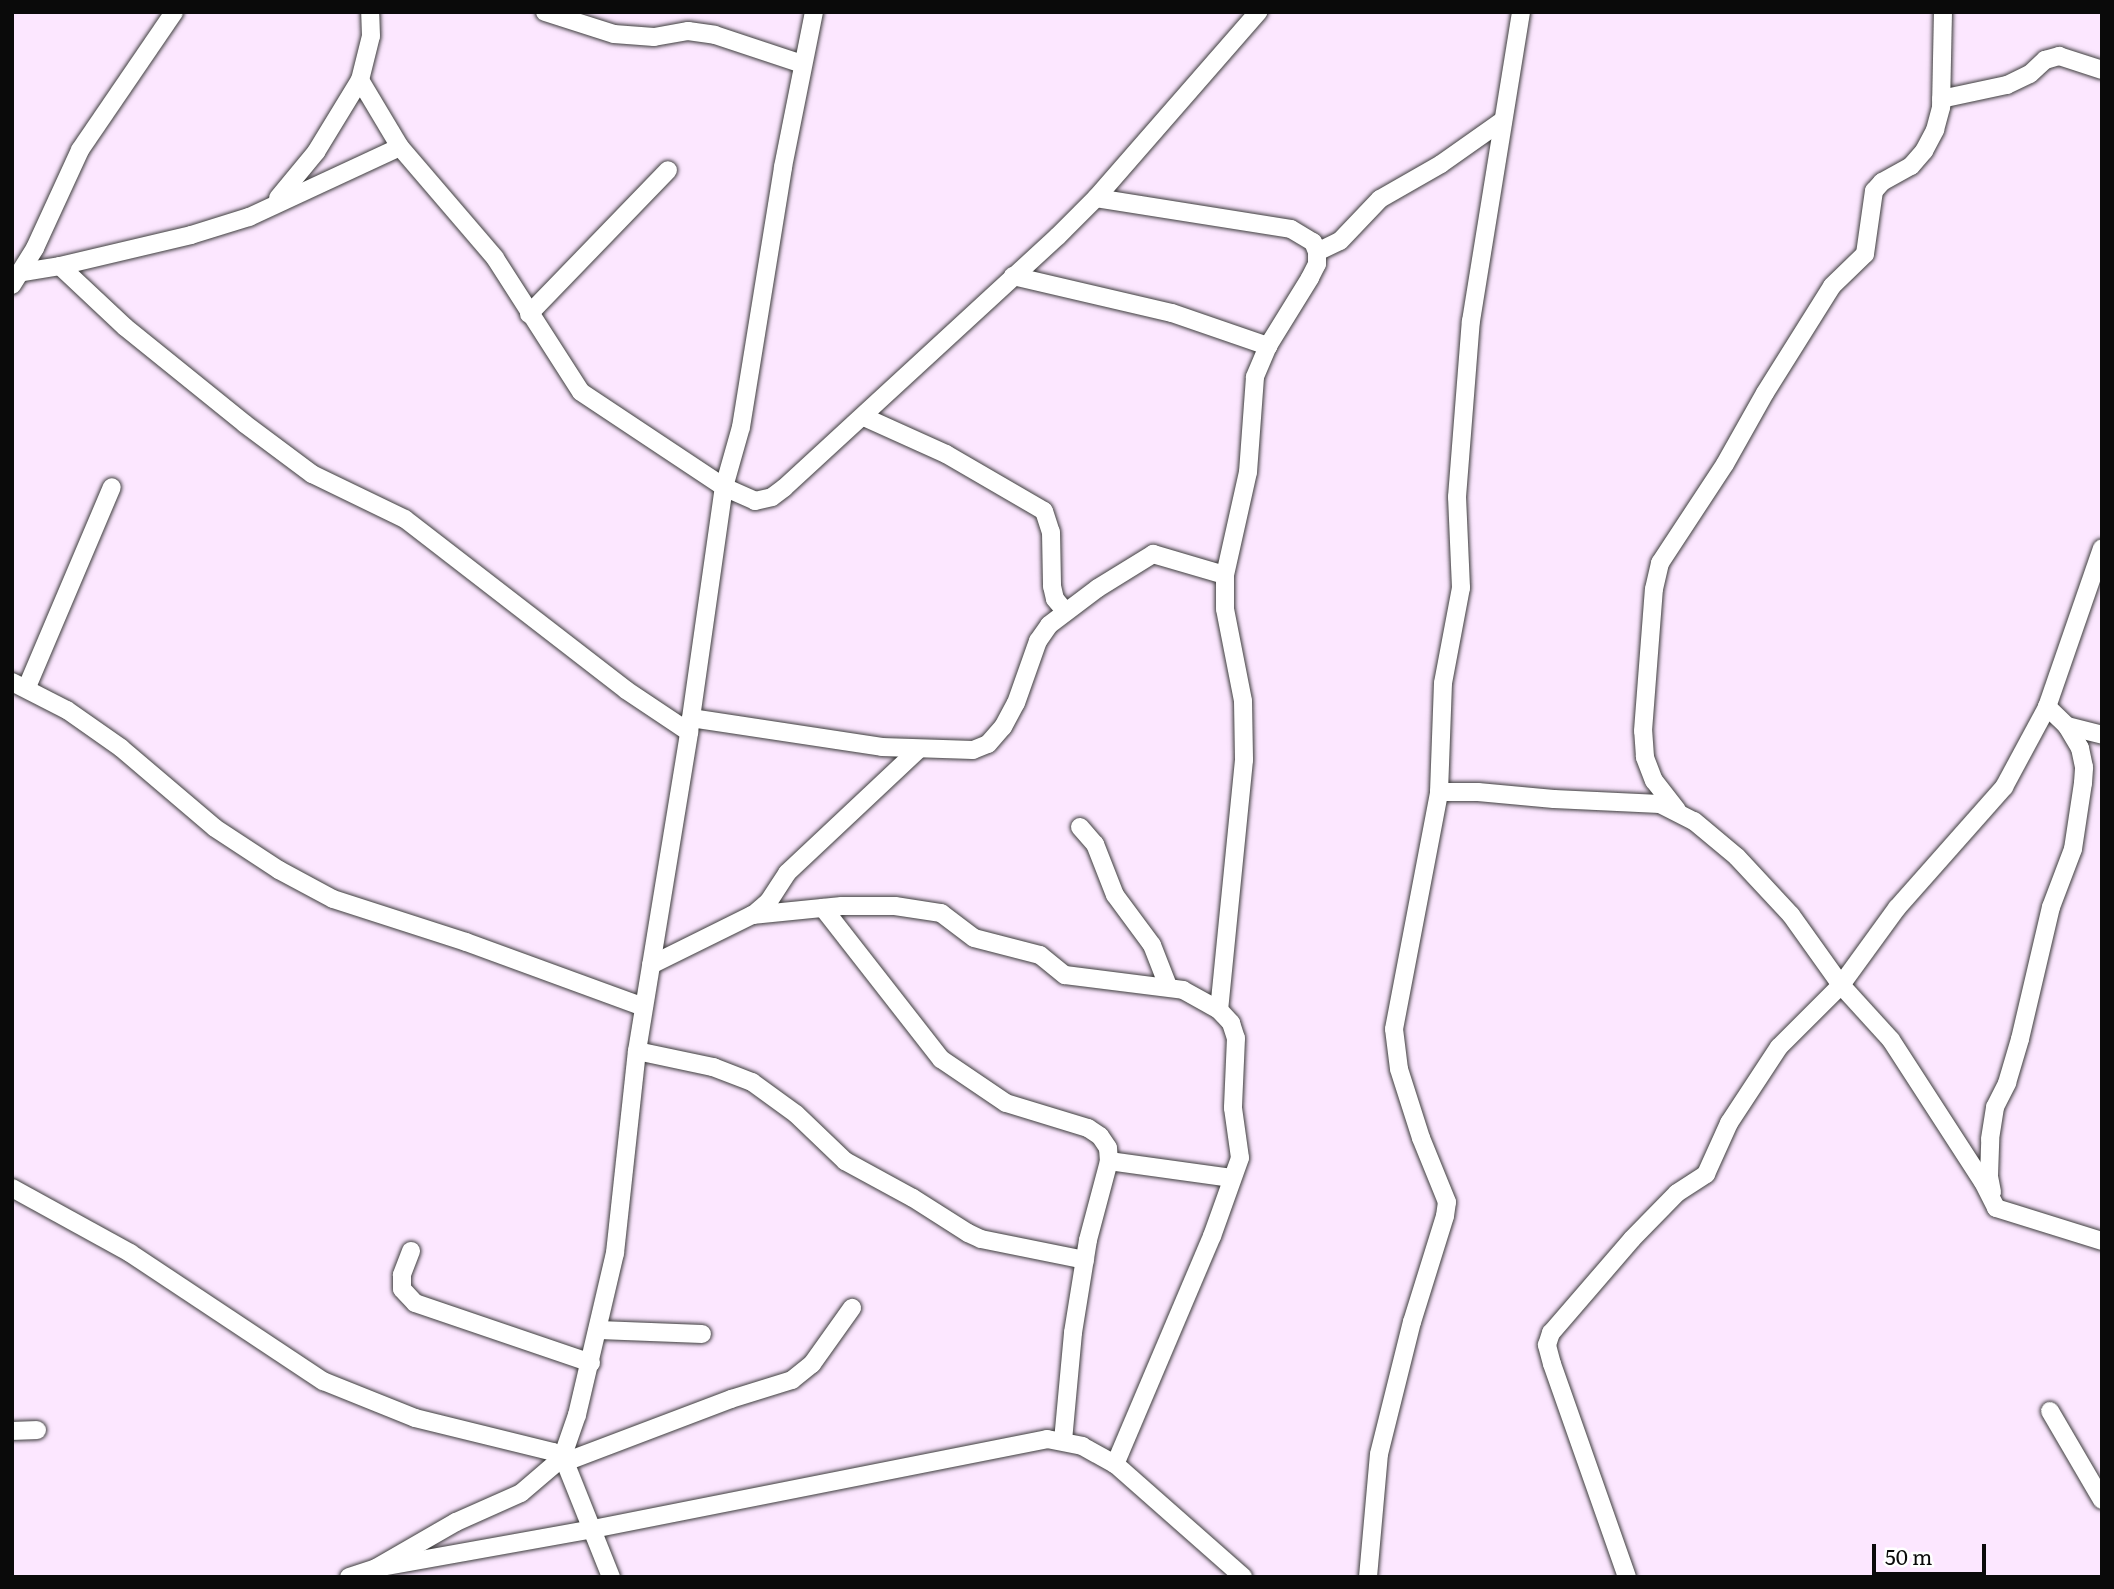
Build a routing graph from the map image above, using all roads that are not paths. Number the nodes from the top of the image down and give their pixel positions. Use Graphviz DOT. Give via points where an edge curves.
graph roads {
  1 [pos="174,12"];
  2 [pos="370,12"];
  3 [pos="545,12"];
  4 [pos="814,12"];
  5 [pos="1258,12"];
  6 [pos="1521,12"];
  7 [pos="1943,12"];
  8 [pos="802,64"];
  9 [pos="2102,70"];
  10 [pos="360,80"];
  11 [pos="1941,99"];
  12 [pos="1502,121"];
  13 [pos="400,147"];
  14 [pos="668,170"];
  15 [pos="1096,198"];
  16 [pos="270,206"];
  17 [pos="1317,252"];
  18 [pos="60,266"];
  19 [pos="1013,276"];
  20 [pos="18,278"];
  21 [pos="529,314"];
  22 [pos="1268,346"];
  23 [pos="864,417"];
  24 [pos="112,487"];
  25 [pos="724,487"];
  26 [pos="2102,548"];
  27 [pos="1225,575"];
  28 [pos="1065,611"];
  29 [pos="20,685"];
  30 [pos="2047,707"];
  31 [pos="690,725"];
  32 [pos="2067,726"];
  33 [pos="2102,735"];
  34 [pos="918,750"];
  35 [pos="1440,792"];
  36 [pos="1678,810"];
  37 [pos="1080,828"];
  38 [pos="823,908"];
  39 [pos="752,915"];
  40 [pos="651,965"];
  41 [pos="1841,985"];
  42 [pos="1168,986"];
  43 [pos="644,1007"];
  44 [pos="1219,1010"];
  45 [pos="637,1051"];
  46 [pos="1109,1161"];
  47 [pos="1232,1178"];
  48 [pos="12,1188"];
  49 [pos="1996,1208"];
  50 [pos="2102,1241"];
  51 [pos="411,1251"];
  52 [pos="1085,1260"];
  53 [pos="852,1308"];
  54 [pos="598,1329"];
  55 [pos="702,1334"];
  56 [pos="591,1363"];
  57 [pos="2050,1411"];
  58 [pos="37,1430"];
  59 [pos="12,1431"];
  60 [pos="1063,1441"];
  61 [pos="564,1460"];
  62 [pos="1115,1464"];
  63 [pos="2102,1500"];
  64 [pos="593,1529"];
  65 [pos="376,1568"];
  66 [pos="349,1577"];
  67 [pos="611,1577"];
  68 [pos="1243,1577"];
  69 [pos="1368,1577"];
  70 [pos="1627,1577"];
  1 -- 20 [label="street" via="80,150"];
  2 -- 10 [label="street" via="371,36"];
  3 -- 8 [label="street" via="614,34 654,37 688,31 715,35"];
  4 -- 8 [label="street"];
  5 -- 15 [label="street"];
  6 -- 12 [label="street"];
  7 -- 11 [label="street"];
  8 -- 25 [label="street" via="741,427"];
  9 -- 11 [label="street" via="2059,56 2007,85"];
  10 -- 13 [label="street"];
  10 -- 16 [label="street" via="316,152"];
  11 -- 36 [label="street" via="1936,130 1924,151 1911,166 1874,191 1864,254 1832,286 1726,464 1660,563 1654,589 1644,744 1654,781"];
  12 -- 17 [label="street" via="1380,199 1340,241"];
  12 -- 35 [label="street" via="1471,321 1457,497 1461,588 1443,684"];
  13 -- 16 [label="street"];
  13 -- 21 [label="street" via="495,258"];
  14 -- 21 [label="street"];
  15 -- 17 [label="street" via="1291,229 1313,242"];
  15 -- 19 [label="street"];
  16 -- 18 [label="street" via="191,235"];
  17 -- 22 [label="street" via="1310,278"];
  18 -- 20 [label="street"];
  18 -- 31 [label="street" via="125,327 312,474 405,519 626,690"];
  19 -- 22 [label="street" via="1172,313"];
  19 -- 23 [label="street"];
  21 -- 25 [label="street" via="580,392"];
  22 -- 27 [label="street" via="1251,394 1248,472"];
  23 -- 25 [label="street" via="772,497 755,501"];
  23 -- 28 [label="street" via="946,454 1044,511 1051,532 1052,586"];
  24 -- 29 [label="street"];
  25 -- 31 [label="street"];
  26 -- 30 [label="street"];
  27 -- 28 [label="street" via="1153,554"];
  27 -- 44 [label="street" via="1225,609 1243,701 1244,760"];
  28 -- 34 [label="street" via="1038,641 1016,703 988,744 973,750"];
  29 -- 43 [label="street" via="121,748 215,828 334,899"];
  30 -- 32 [label="street"];
  30 -- 41 [label="street" via="2004,787 1897,908"];
  31 -- 34 [label="street"];
  31 -- 40 [label="street"];
  32 -- 33 [label="street"];
  32 -- 49 [label="street" via="2080,748 2083,783 2073,849 2051,907 2007,1083 1995,1107 1989,1176"];
  34 -- 39 [label="street" via="795,865 769,901"];
  35 -- 36 [label="street" via="1660,804"];
  35 -- 69 [label="street" via="1394,1029 1399,1069 1447,1202 1379,1454"];
  36 -- 41 [label="street" via="1737,858 1791,915"];
  37 -- 42 [label="street" via="1095,844 1115,895 1152,945"];
  38 -- 39 [label="street"];
  38 -- 42 [label="street" via="929,909 985,943 1040,955 1065,975"];
  38 -- 46 [label="street" via="941,1059 1006,1103 1088,1128 1108,1148"];
  39 -- 40 [label="street"];
  40 -- 43 [label="street"];
  41 -- 49 [label="street" via="1891,1041"];
  41 -- 70 [label="street" via="1779,1047 1729,1123 1706,1174 1677,1193 1551,1333 1552,1364"];
  42 -- 44 [label="street" via="1198,995"];
  43 -- 45 [label="street"];
  44 -- 47 [label="street" via="1231,1023 1236,1038 1234,1108 1241,1150"];
  45 -- 52 [label="street" via="752,1082 796,1114 845,1161 968,1233"];
  45 -- 54 [label="street" via="615,1253"];
  46 -- 47 [label="street"];
  46 -- 52 [label="street"];
  47 -- 62 [label="street"];
  48 -- 61 [label="street" via="130,1253 323,1381 404,1414 544,1448"];
  49 -- 50 [label="street"];
  51 -- 56 [label="street" via="402,1289 415,1303"];
  52 -- 60 [label="street"];
  53 -- 61 [label="street" via="812,1364 792,1380"];
  54 -- 55 [label="street"];
  54 -- 56 [label="street"];
  56 -- 61 [label="street"];
  57 -- 63 [label="street"];
  58 -- 59 [label="street"];
  60 -- 62 [label="street"];
  60 -- 64 [label="street" via="1020,1443"];
  61 -- 64 [label="street"];
  61 -- 65 [label="street" via="521,1493 456,1522"];
  62 -- 68 [label="street"];
  64 -- 65 [label="street"];
  64 -- 67 [label="street"];
  65 -- 66 [label="street"];
}
